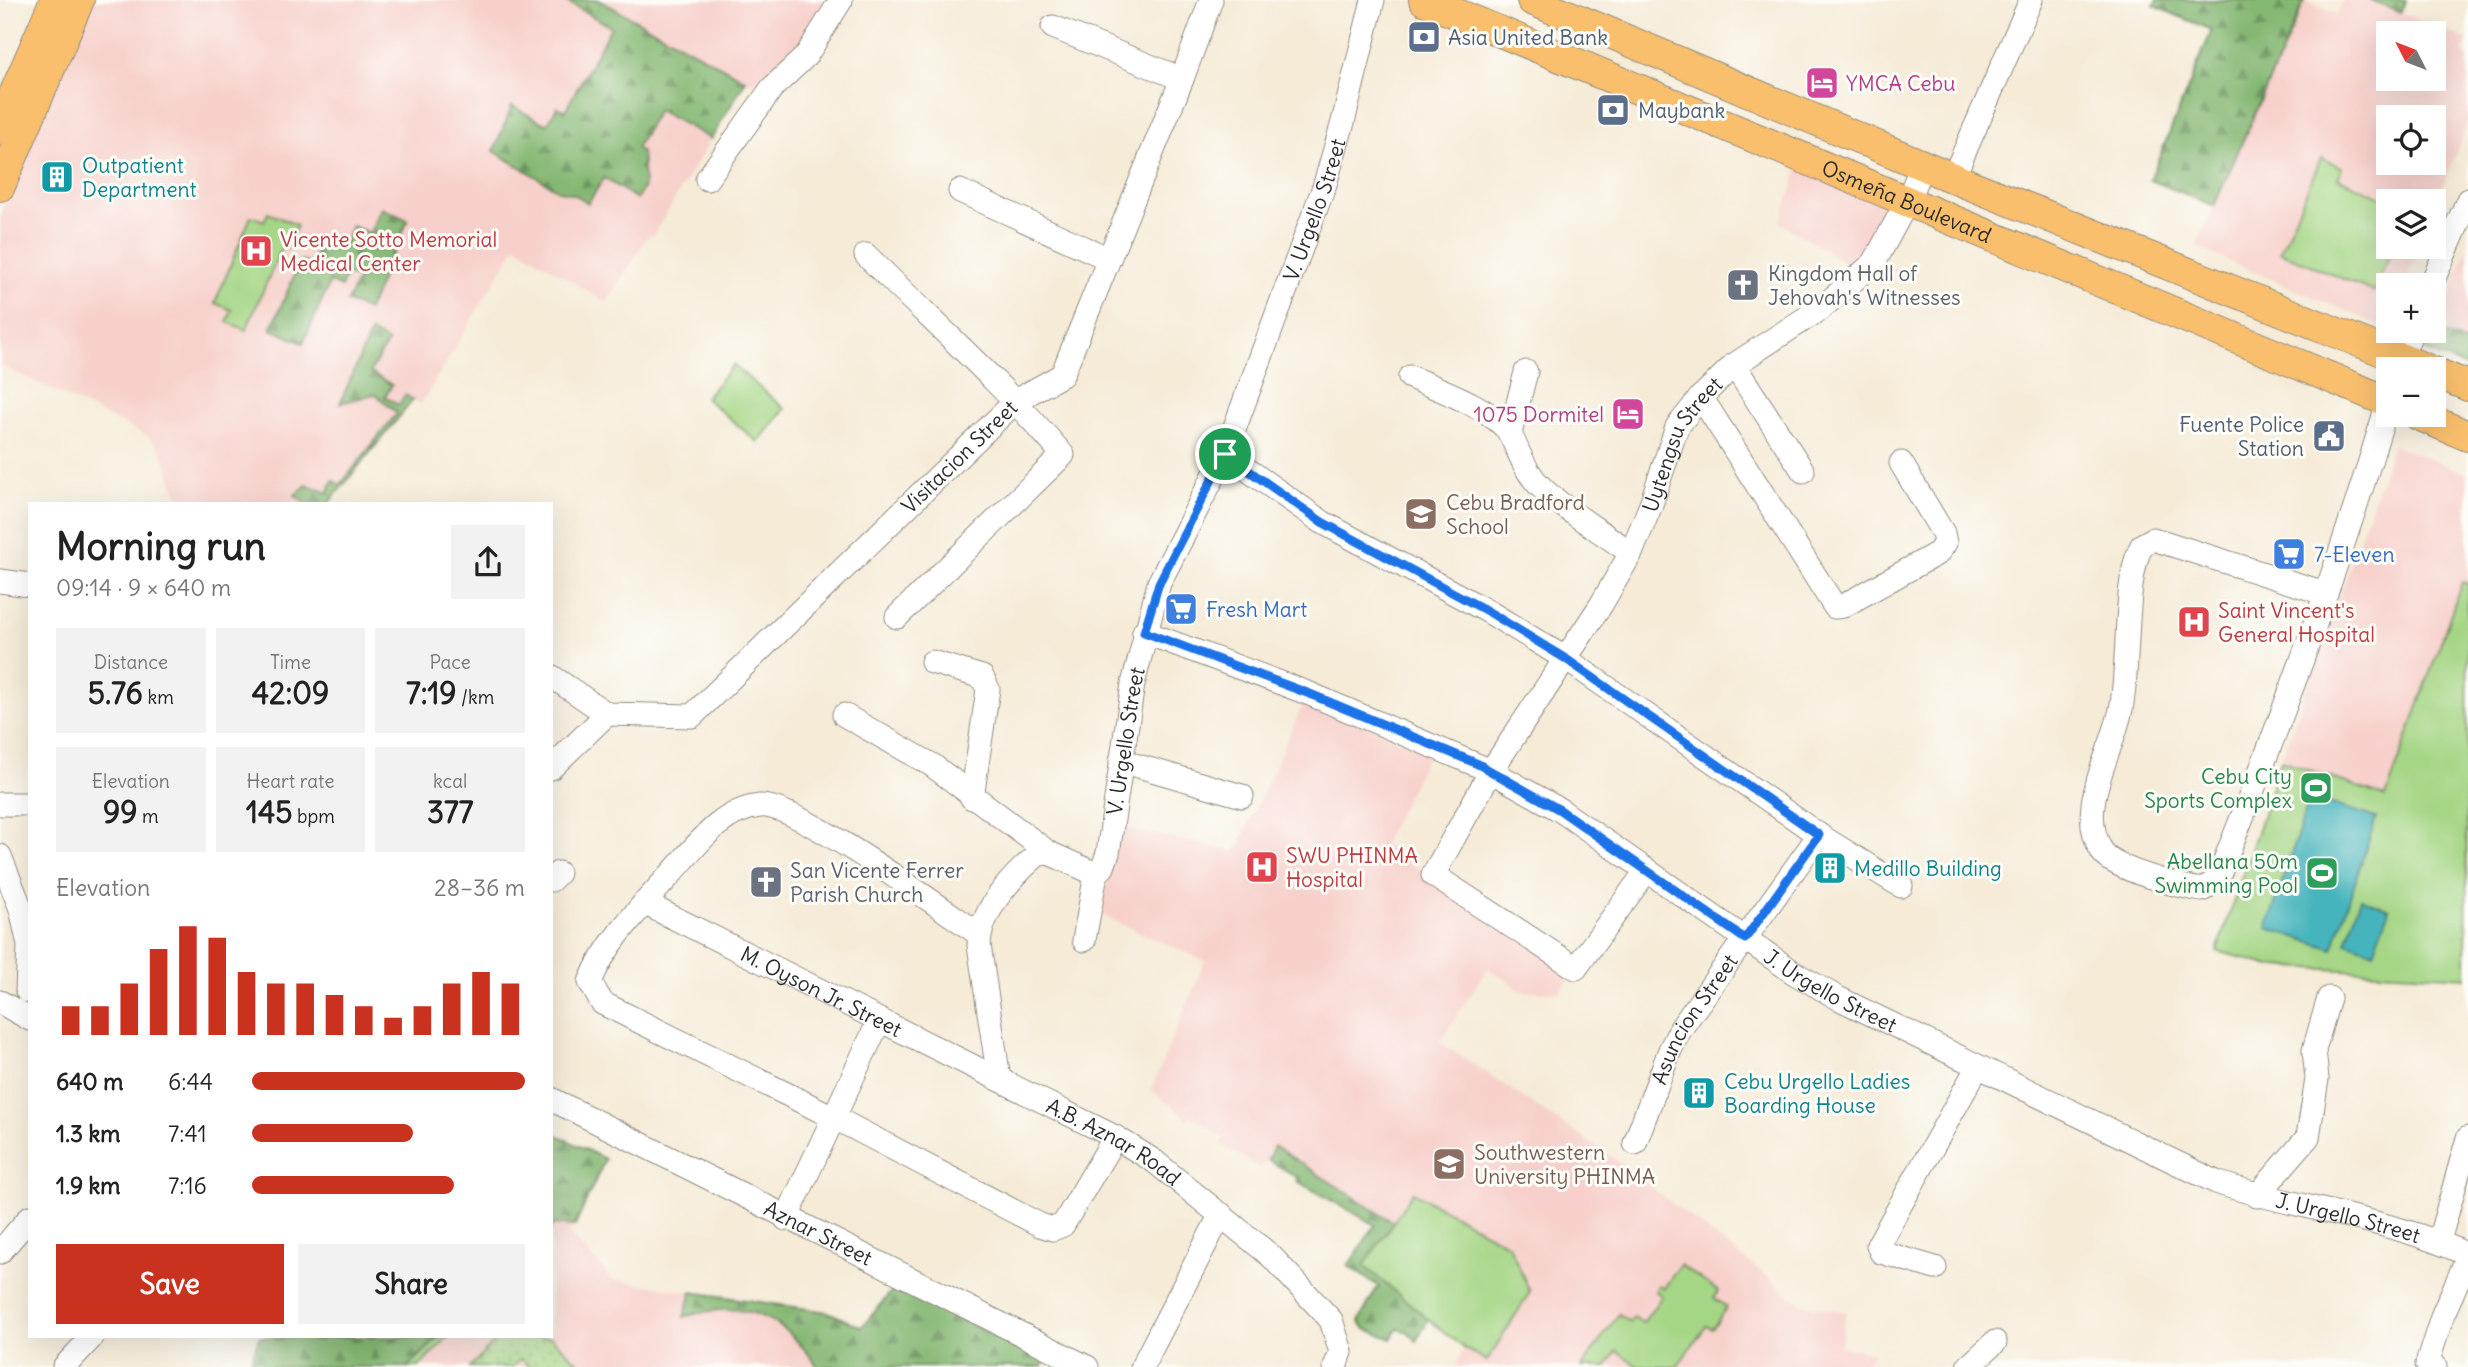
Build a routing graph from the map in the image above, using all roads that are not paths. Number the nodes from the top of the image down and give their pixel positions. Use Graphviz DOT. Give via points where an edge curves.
graph roads {
  1 [pos="55,0"];
  2 [pos="79,0"];
  3 [pos="841,0"];
  4 [pos="1211,0"];
  5 [pos="1373,0"];
  6 [pos="1424,0"];
  7 [pos="1532,0"];
  8 [pos="2031,0"];
  9 [pos="1053,27"];
  10 [pos="1182,79"];
  11 [pos="0,128"];
  12 [pos="1922,165"];
  13 [pos="1953,178"];
  14 [pos="707,179"];
  15 [pos="0,186"];
  16 [pos="960,191"];
  17 [pos="1908,200"];
  18 [pos="2468,200"];
  19 [pos="866,255"];
  20 [pos="1109,259"];
  21 [pos="2436,273"];
  22 [pos="2386,357"];
  23 [pos="1734,365"];
  24 [pos="1526,372"];
  25 [pos="1410,377"];
  26 [pos="2446,377"];
  27 [pos="2468,386"];
  28 [pos="2376,396"];
  29 [pos="1701,397"];
  30 [pos="1017,400"];
  31 [pos="2380,427"];
  32 [pos="2446,427"];
  33 [pos="1510,433"];
  34 [pos="2468,436"];
  35 [pos="1225,454"];
  36 [pos="1901,463"];
  37 [pos="1803,471"];
  38 [pos="1631,553"];
  39 [pos="0,581"];
  40 [pos="28,585"];
  41 [pos="2324,593"];
  42 [pos="897,617"];
  43 [pos="1144,632"];
  44 [pos="1566,659"];
  45 [pos="932,662"];
  46 [pos="553,677"];
  47 [pos="607,713"];
  48 [pos="845,715"];
  49 [pos="1121,761"];
  50 [pos="553,766"];
  51 [pos="1491,771"];
  52 [pos="1242,796"];
  53 [pos="972,798"];
  54 [pos="0,804"];
  55 [pos="28,804"];
  56 [pos="1819,835"];
  57 [pos="1049,853"];
  58 [pos="0,856"];
  59 [pos="1647,870"];
  60 [pos="1096,874"];
  61 [pos="1901,886"];
  62 [pos="644,904"];
  63 [pos="979,934"];
  64 [pos="1745,939"];
  65 [pos="28,940"];
  66 [pos="1084,940"];
  67 [pos="28,990"];
  68 [pos="2329,998"];
  69 [pos="14,1010"];
  70 [pos="879,1021"];
  71 [pos="1977,1068"];
  72 [pos="999,1079"];
  73 [pos="553,1100"];
  74 [pos="833,1117"];
  75 [pos="1115,1137"];
  76 [pos="2468,1138"];
  77 [pos="1635,1143"];
  78 [pos="2258,1196"];
  79 [pos="1221,1214"];
  80 [pos="28,1218"];
  81 [pos="786,1219"];
  82 [pos="2439,1241"];
  83 [pos="0,1252"];
  84 [pos="2468,1256"];
  85 [pos="1935,1268"];
  86 [pos="91,1338"];
  87 [pos="1995,1342"];
  88 [pos="64,1367"];
  89 [pos="1087,1367"];
  90 [pos="1142,1367"];
  91 [pos="1335,1367"];
  92 [pos="1968,1367"];
  93 [pos="2435,1367"];
  1 -- 11 [label="main road"];
  2 -- 15 [label="main road"];
  3 -- 14 [label="street" via="806,56 772,88"];
  4 -- 10 [label="street, Visitacion Street"];
  5 -- 35 [label="street, V. Urgello Street" via="1325,184"];
  6 -- 17 [label="main road, Osmeña Boulevard"];
  7 -- 12 [label="main road, Osmeña Boulevard"];
  8 -- 13 [label="street"];
  9 -- 10 [label="street"];
  10 -- 20 [label="street, Visitacion Street"];
  12 -- 13 [label="main road, Osmeña Boulevard"];
  12 -- 17 [label="street, Uytengsu Street"];
  13 -- 22 [label="main road, Osmeña Boulevard"];
  16 -- 20 [label="street"];
  17 -- 23 [label="street, Uytengsu Street" via="1874,263 1820,309"];
  17 -- 28 [label="main road, Osmeña Boulevard"];
  18 -- 21 [label="street"];
  19 -- 30 [label="street"];
  20 -- 30 [label="street, Visitacion Street" via="1062,374"];
  23 -- 29 [label="street, Uytengsu Street"];
  23 -- 37 [label="street"];
  24 -- 33 [label="street"];
  25 -- 33 [label="street" via="1477,408"];
  26 -- 27 [label="main road"];
  29 -- 36 [label="street" via="1835,607 1938,553 1945,543"];
  29 -- 38 [label="street, Uytengsu Street" via="1677,427"];
  30 -- 42 [label="street" via="1063,454"];
  30 -- 47 [label="street, Visitacion Street" via="700,711 692,716"];
  31 -- 41 [label="street"];
  32 -- 34 [label="main road"];
  33 -- 38 [label="street" via="1521,463 1544,490"];
  35 -- 43 [label="street, V. Urgello Street" via="1159,583"];
  35 -- 44 [label="street" via="1322,522"];
  38 -- 44 [label="street, Uytengsu Street"];
  39 -- 40 [label="street"];
  41 -- 41 [label="street" via="2217,880 2202,890 2112,862 2101,850 2091,822 2121,710 2136,556 2142,545 2160,541"];
  43 -- 49 [label="street, V. Urgello Street"];
  43 -- 51 [label="street, J. Urgello Street" via="1310,694"];
  44 -- 51 [label="street, Uytengsu Street"];
  44 -- 56 [label="street"];
  45 -- 53 [label="street" via="982,677 988,689"];
  46 -- 47 [label="street"];
  47 -- 50 [label="street"];
  48 -- 53 [label="street" via="932,765"];
  49 -- 52 [label="street"];
  49 -- 60 [label="street, V. Urgello Street" via="1108,853"];
  51 -- 59 [label="street, J. Urgello Street" via="1560,810"];
  51 -- 59 [label="street, Uytengsu Street" via="1433,875 1576,968"];
  53 -- 57 [label="street"];
  54 -- 55 [label="street"];
  56 -- 61 [label="street"];
  56 -- 64 [label="street, Asuncion Street"];
  57 -- 60 [label="street"];
  57 -- 63 [label="street" via="1038,854 1018,873 990,907"];
  58 -- 65 [label="street"];
  59 -- 64 [label="street, J. Urgello Street"];
  60 -- 66 [label="street, V. Urgello Street"];
  62 -- 63 [label="street" via="717,824 762,805 845,843"];
  62 -- 70 [label="street, M. Oyson Jr. Street"];
  62 -- 74 [label="street" via="590,982 603,1003"];
  63 -- 72 [label="street"];
  64 -- 71 [label="street, J. Urgello Street" via="1838,998"];
  64 -- 77 [label="street, Asuncion Street" via="1681,1028"];
  67 -- 69 [label="street"];
  68 -- 78 [label="street" via="2314,1050 2317,1079 2308,1137"];
  70 -- 72 [label="street, M. Oyson Jr. Street"];
  70 -- 74 [label="street"];
  71 -- 78 [label="street, J. Urgello Street" via="2216,1182"];
  71 -- 85 [label="street" via="1878,1245 1881,1252"];
  72 -- 75 [label="street, A.B. Aznar Road"];
  73 -- 81 [label="street, Aznar Street"];
  74 -- 75 [label="street" via="1053,1229 1071,1216"];
  74 -- 81 [label="street"];
  75 -- 79 [label="street, A.B. Aznar Road" via="1154,1161"];
  76 -- 82 [label="street"];
  78 -- 82 [label="street, J. Urgello Street"];
  79 -- 90 [label="street"];
  79 -- 91 [label="street, A.B. Aznar Road" via="1271,1256 1331,1320 1341,1352"];
  80 -- 83 [label="street"];
  81 -- 89 [label="street, Aznar Street"];
  82 -- 84 [label="street, J. Urgello Street"];
  84 -- 93 [label="street" via="2427,1364"];
  86 -- 88 [label="street"];
  87 -- 92 [label="street"];
}
